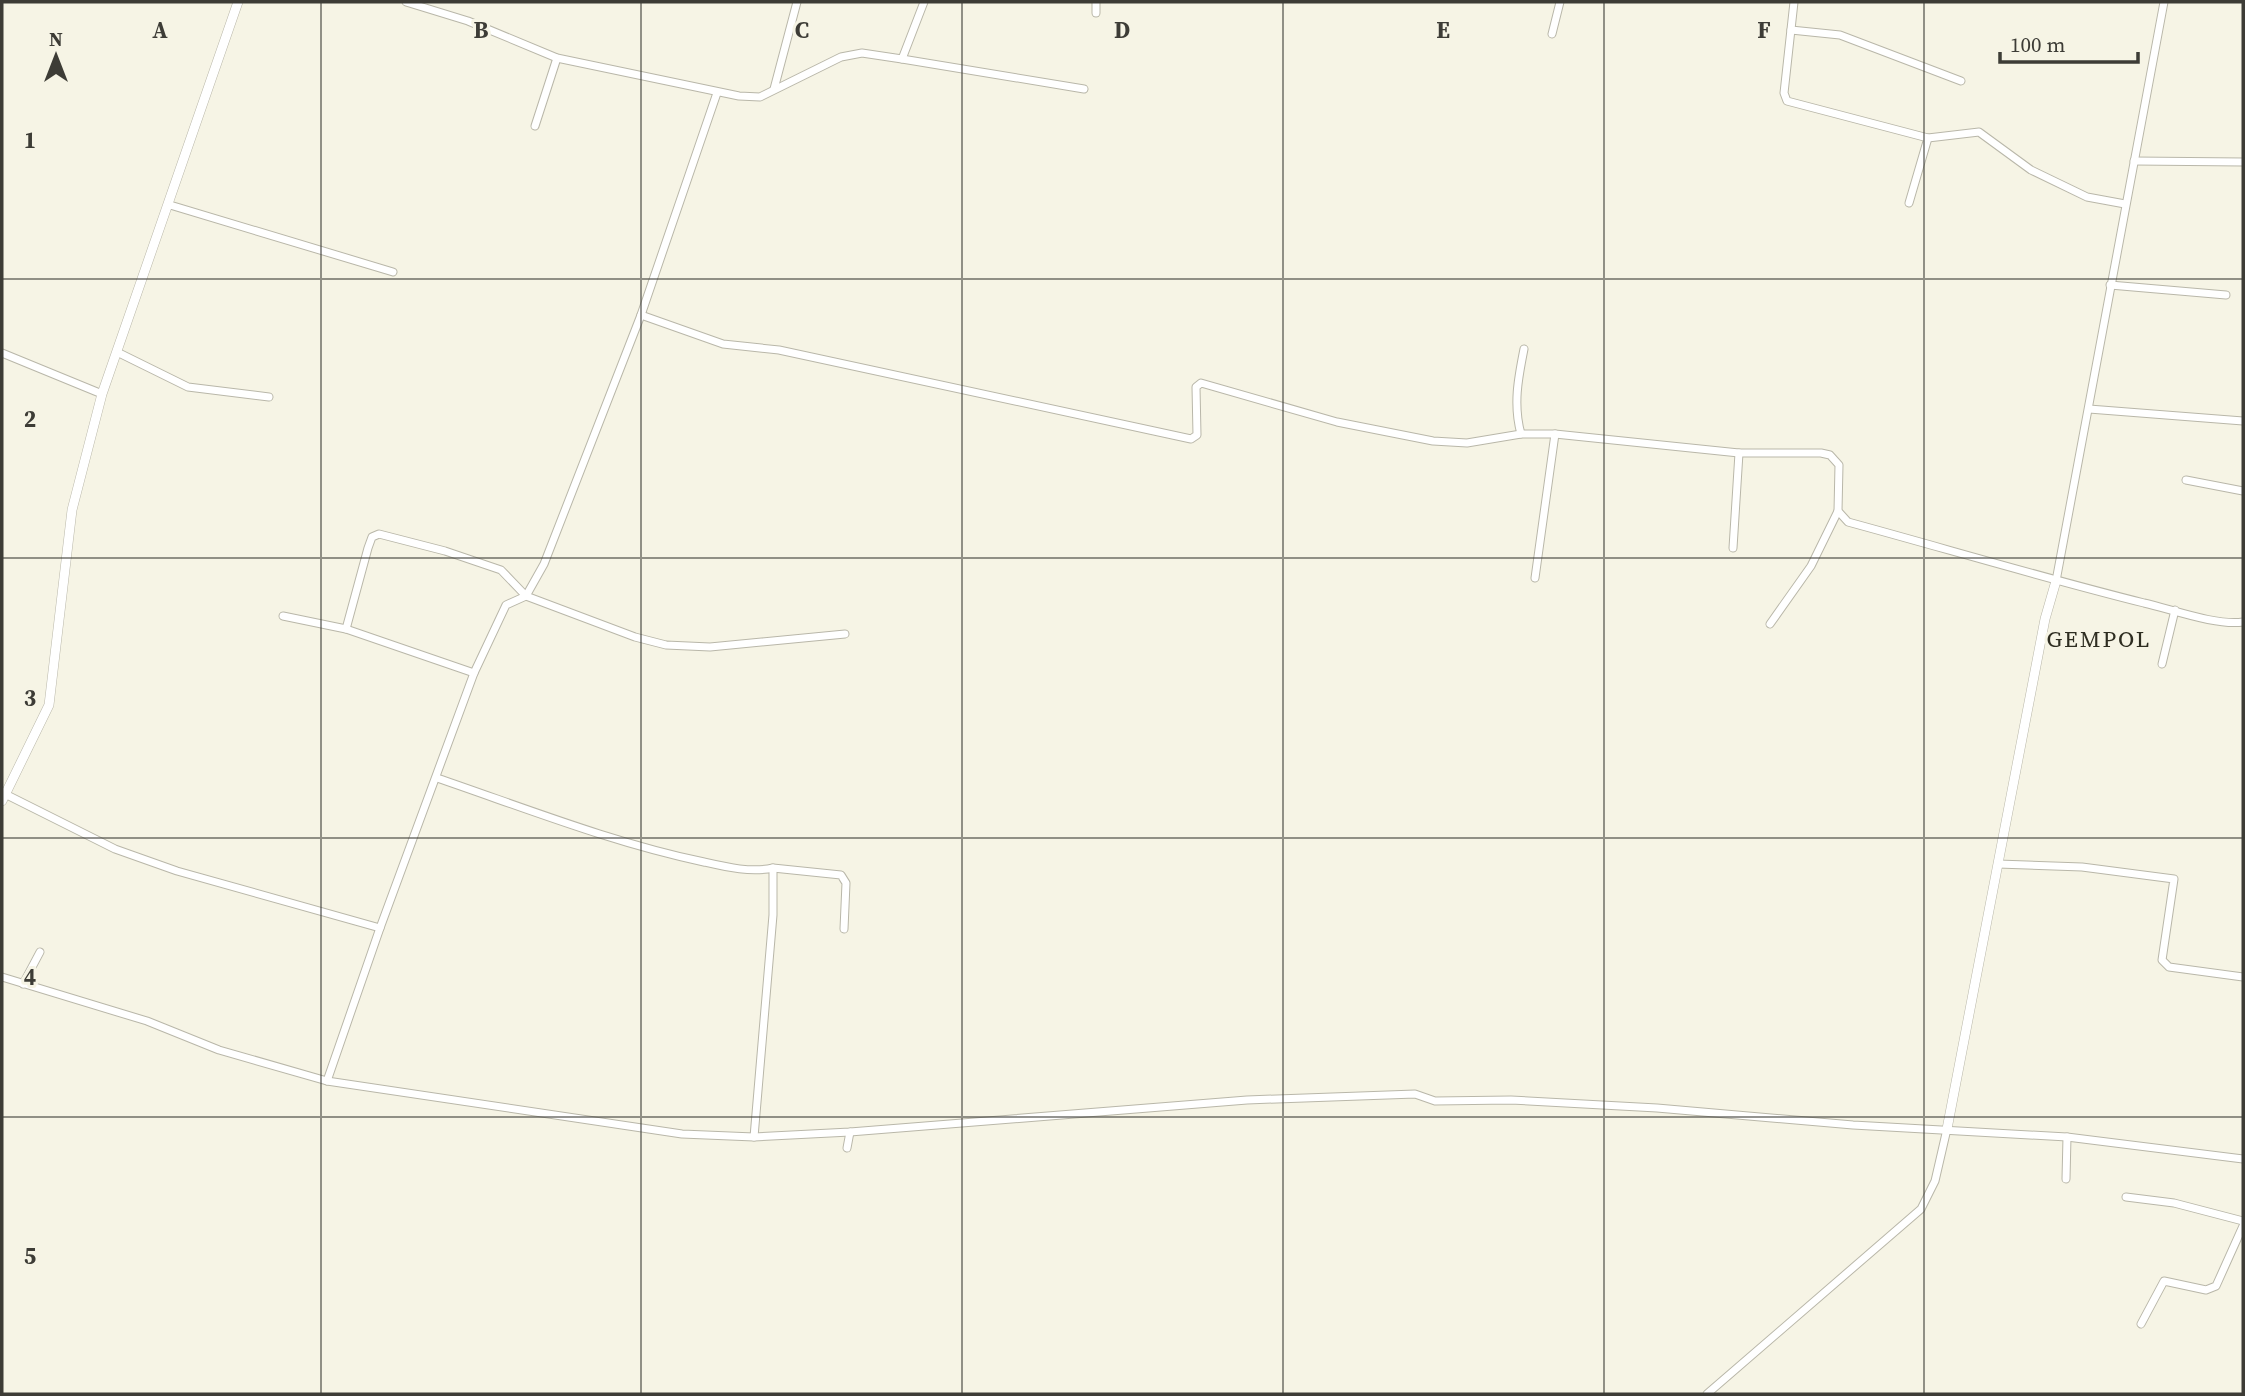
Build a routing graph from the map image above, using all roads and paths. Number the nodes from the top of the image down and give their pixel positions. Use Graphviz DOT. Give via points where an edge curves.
graph roads {
  1 [pos="238,2"];
  2 [pos="405,2"];
  3 [pos="797,2"];
  4 [pos="924,2"];
  5 [pos="1096,2"];
  6 [pos="1560,2"];
  7 [pos="1794,2"];
  8 [pos="2164,2"];
  9 [pos="1096,13"];
  10 [pos="1791,30"];
  11 [pos="1552,34"];
  12 [pos="557,58"];
  13 [pos="902,59"];
  14 [pos="1961,81"];
  15 [pos="774,89"];
  16 [pos="1084,89"];
  17 [pos="717,93"];
  18 [pos="535,126"];
  19 [pos="1928,138"];
  20 [pos="2134,161"];
  21 [pos="2243,162"];
  22 [pos="1909,203"];
  23 [pos="2125,204"];
  24 [pos="170,205"];
  25 [pos="393,272"];
  26 [pos="2110,285"];
  27 [pos="2226,295"];
  28 [pos="641,315"];
  29 [pos="1524,349"];
  30 [pos="2,353"];
  31 [pos="119,353"];
  32 [pos="102,394"];
  33 [pos="269,397"];
  34 [pos="2089,410"];
  35 [pos="2243,421"];
  36 [pos="1521,435"];
  37 [pos="1555,435"];
  38 [pos="1739,453"];
  39 [pos="2186,480"];
  40 [pos="2243,491"];
  41 [pos="1838,511"];
  42 [pos="1733,548"];
  43 [pos="1535,578"];
  44 [pos="2056,581"];
  45 [pos="526,596"];
  46 [pos="2175,611"];
  47 [pos="283,616"];
  48 [pos="2243,622"];
  49 [pos="1770,624"];
  50 [pos="346,629"];
  51 [pos="845,634"];
  52 [pos="2162,664"];
  53 [pos="474,673"];
  54 [pos="437,778"];
  55 [pos="4,798"];
  56 [pos="1998,864"];
  57 [pos="773,869"];
  58 [pos="380,928"];
  59 [pos="844,929"];
  60 [pos="40,952"];
  61 [pos="2,977"];
  62 [pos="2243,977"];
  63 [pos="23,984"];
  64 [pos="327,1082"];
  65 [pos="1947,1129"];
  66 [pos="850,1132"];
  67 [pos="754,1137"];
  68 [pos="2067,1137"];
  69 [pos="847,1148"];
  70 [pos="2243,1159"];
  71 [pos="2066,1179"];
  72 [pos="2126,1197"];
  73 [pos="2243,1224"];
  74 [pos="2141,1324"];
  75 [pos="1707,1394"];
  1 -- 24 [label="street"];
  2 -- 12 [label="street" via="468,21"];
  3 -- 15 [label="street"];
  4 -- 13 [label="street"];
  5 -- 9 [label="street"];
  6 -- 11 [label="street"];
  7 -- 10 [label="street"];
  8 -- 20 [label="street"];
  10 -- 14 [label="street" via="1840,35"];
  10 -- 19 [label="street" via="1784,99"];
  12 -- 17 [label="street"];
  12 -- 18 [label="street"];
  13 -- 15 [label="street" via="862,53 841,57"];
  13 -- 16 [label="street"];
  15 -- 17 [label="street" via="760,97"];
  17 -- 28 [label="street"];
  19 -- 22 [label="street"];
  19 -- 23 [label="street" via="1979,132 2031,170 2087,197"];
  20 -- 21 [label="street"];
  20 -- 23 [label="street"];
  23 -- 26 [label="street"];
  24 -- 25 [label="street"];
  24 -- 31 [label="street"];
  26 -- 27 [label="street"];
  26 -- 34 [label="street"];
  28 -- 36 [label="street" via="723,344 779,350 1191,439 1197,435 1196,387 1201,383 1338,422 1433,441 1467,443"];
  28 -- 45 [label="street" via="544,564"];
  29 -- 36 [label="street" via="1516,391"];
  30 -- 32 [label="street"];
  31 -- 32 [label="street"];
  31 -- 33 [label="street" via="188,387"];
  32 -- 55 [label="street" via="72,510 48,705"];
  34 -- 35 [label="street"];
  34 -- 44 [label="street"];
  36 -- 37 [label="street"];
  37 -- 38 [label="street"];
  37 -- 43 [label="street"];
  38 -- 41 [label="street" via="1830,455 1839,465"];
  38 -- 42 [label="street"];
  39 -- 40 [label="street"];
  41 -- 44 [label="street" via="1848,522"];
  41 -- 49 [label="street" via="1811,566"];
  44 -- 46 [label="street"];
  44 -- 56 [label="street"];
  45 -- 50 [label="street" via="501,570 375,535"];
  45 -- 51 [label="street" via="666,645 710,647"];
  45 -- 53 [label="street" via="506,605"];
  46 -- 48 [label="street"];
  46 -- 52 [label="street"];
  47 -- 50 [label="street"];
  50 -- 53 [label="street"];
  53 -- 54 [label="street"];
  54 -- 57 [label="street" via="630,845 729,867"];
  54 -- 58 [label="street"];
  55 -- 58 [label="street" via="115,849 177,871"];
  56 -- 62 [label="street" via="2082,867 2174,878 2162,960 2169,967"];
  56 -- 65 [label="street"];
  57 -- 59 [label="street" via="841,874 846,883"];
  57 -- 67 [label="street"];
  58 -- 64 [label="street"];
  60 -- 63 [label="street"];
  61 -- 63 [label="street"];
  63 -- 64 [label="street"];
  64 -- 67 [label="street" via="629,1127"];
  65 -- 66 [label="street" via="1511,1100 1435,1101 1415,1094 1247,1100"];
  65 -- 68 [label="street"];
  65 -- 75 [label="street" via="1935,1181 1921,1209"];
  66 -- 67 [label="street"];
  66 -- 69 [label="street"];
  68 -- 70 [label="street"];
  68 -- 71 [label="street"];
  72 -- 73 [label="street" via="2174,1203"];
  73 -- 74 [label="street" via="2216,1286 2206,1290 2164,1281"];
}
